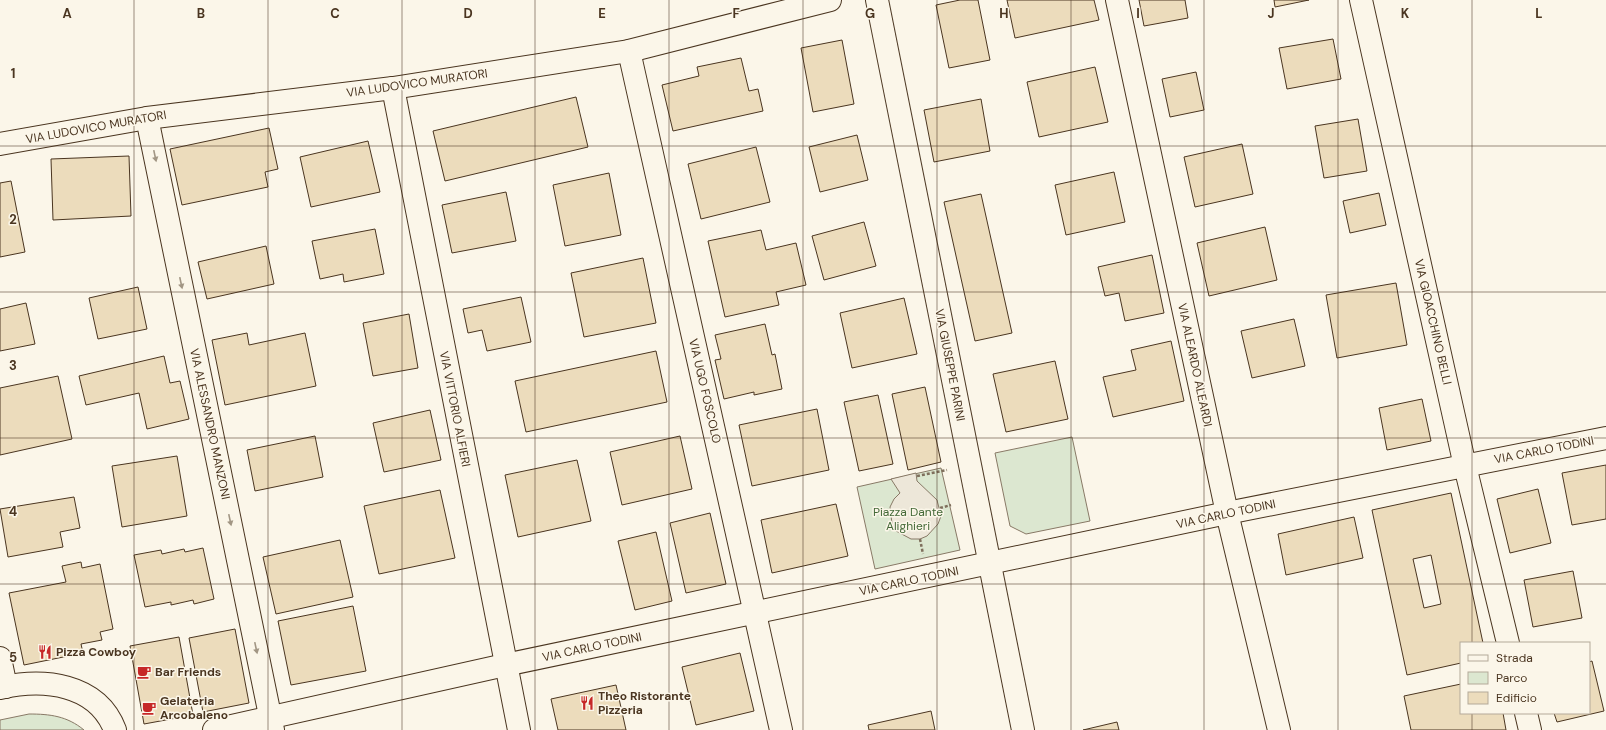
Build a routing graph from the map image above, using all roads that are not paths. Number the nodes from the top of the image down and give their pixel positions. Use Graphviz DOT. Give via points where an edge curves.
graph roads {
  1 [pos="830,0"];
  2 [pos="877,0"];
  3 [pos="1116,0"];
  4 [pos="1361,0"];
  5 [pos="629,51"];
  6 [pos="393,88"];
  7 [pos="148,118"];
  8 [pos="0,144"];
  9 [pos="1606,438"];
  10 [pos="1465,466"];
  11 [pos="1227,514"];
  12 [pos="990,564"];
  13 [pos="755,613"];
  14 [pos="1508,642"];
  15 [pos="0,658"];
  16 [pos="505,665"];
  17 [pos="3,687"];
  18 [pos="1526,714"];
  19 [pos="272,724"];
  20 [pos="115,730"];
  21 [pos="214,730"];
  22 [pos="519,730"];
  23 [pos="781,730"];
  24 [pos="1023,730"];
  25 [pos="1279,730"];
  26 [pos="1530,730"];
  1 -- 5 [label="street, VIA LUDOVICO MURATORI"];
  2 -- 12 [label="street, VIA GIUSEPPE PARINI"];
  3 -- 11 [label="street, VIA ALEARDO ALEARDI"];
  4 -- 10 [label="street, VIA GIOACCHINO BELLI"];
  5 -- 6 [label="street, VIA LUDOVICO MURATORI"];
  5 -- 13 [label="street, VIA UGO FOSCOLO"];
  6 -- 7 [label="street, VIA LUDOVICO MURATORI"];
  6 -- 16 [label="street, VIA VITTORIO ALFIERI"];
  7 -- 8 [label="street, VIA LUDOVICO MURATORI"];
  7 -- 19 [label="street, VIA ALESSANDRO MANZONI, one-way"];
  9 -- 10 [label="street, VIA CARLO TODINI"];
  10 -- 11 [label="street, VIA CARLO TODINI"];
  10 -- 14 [label="street, VIA GIOACCHINO BELLI"];
  11 -- 12 [label="street, VIA CARLO TODINI"];
  11 -- 25 [label="street, VIA ALEARDO ALEARDI"];
  12 -- 13 [label="street, VIA CARLO TODINI"];
  12 -- 24 [label="street, VIA GIUSEPPE PARINI"];
  13 -- 16 [label="street, VIA CARLO TODINI"];
  13 -- 23 [label="street, VIA UGO FOSCOLO"];
  15 -- 17 [label="street"];
  16 -- 19 [label="street, VIA CARLO TODINI"];
  16 -- 22 [label="street, VIA VITTORIO ALFIERI"];
  17 -- 20 [label="street" via="34,683 80,692 102,708"];
  18 -- 26 [label="street"];
  19 -- 21 [label="street, VIA CARLO TODINI"];
}
